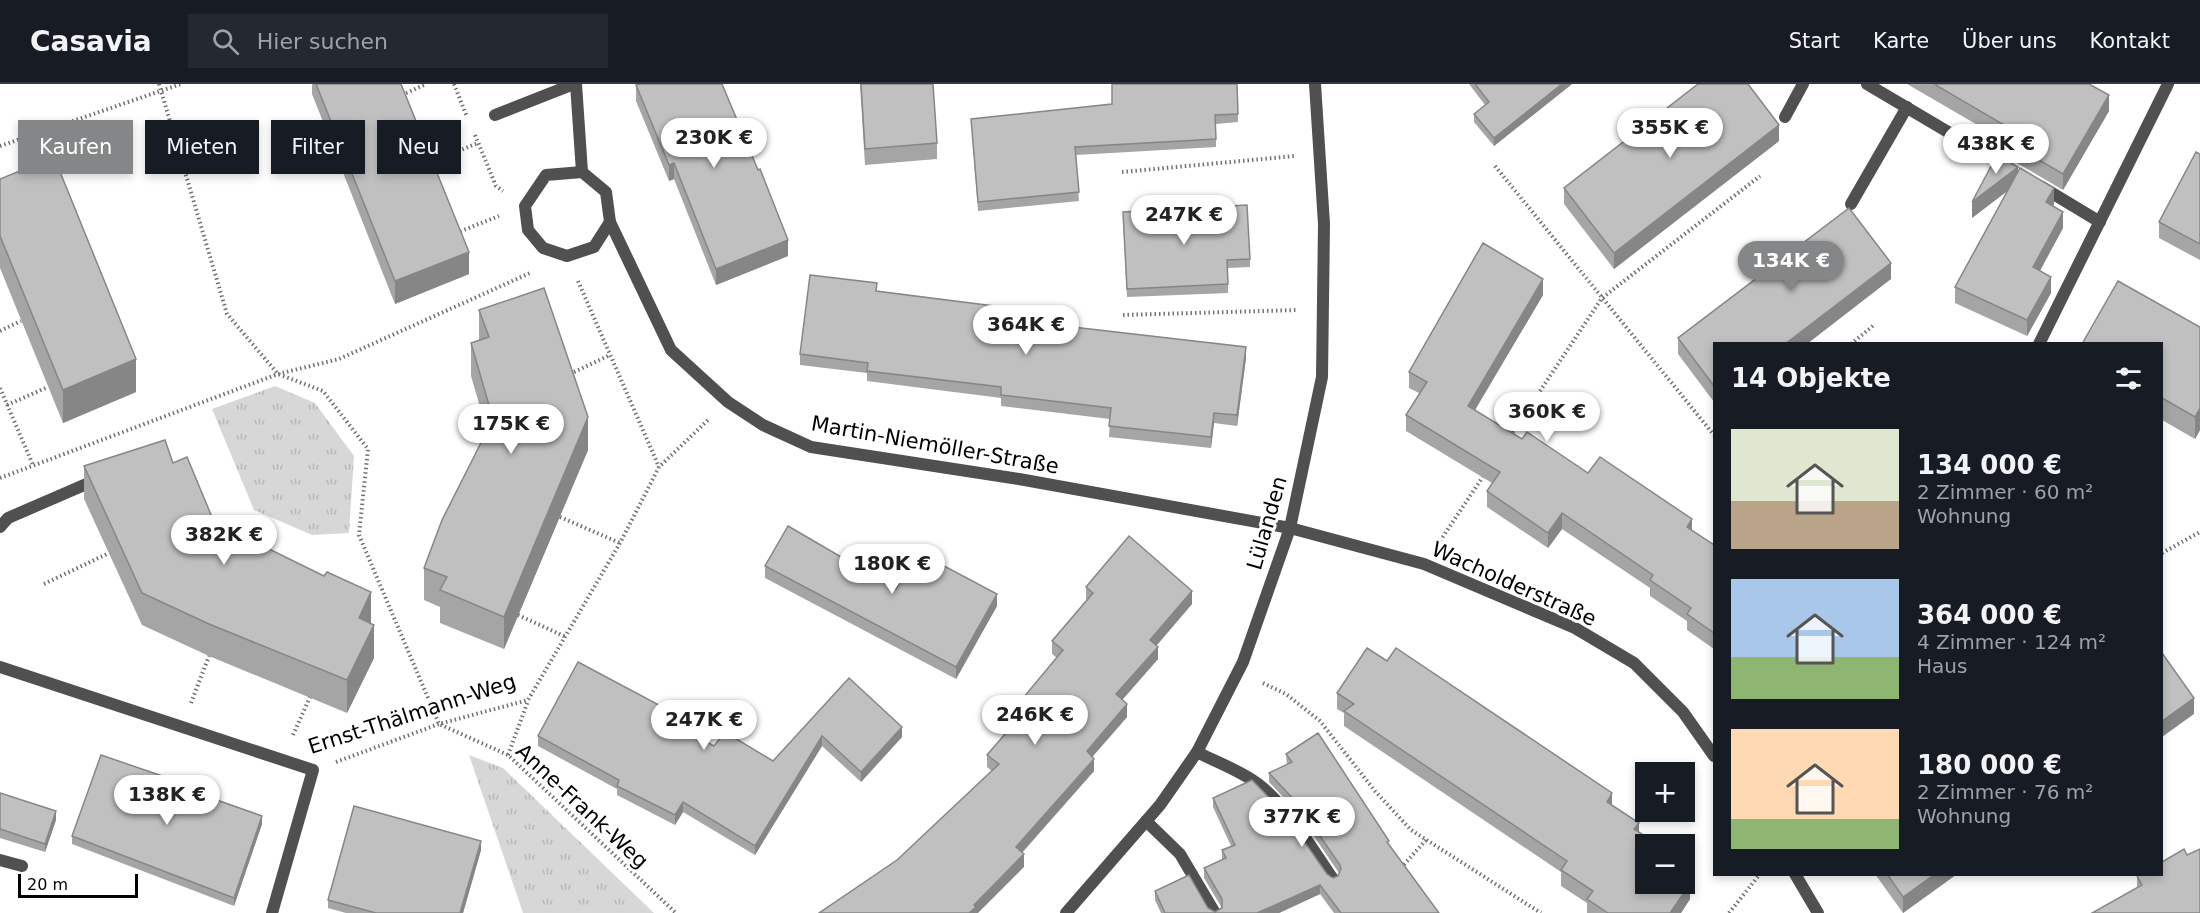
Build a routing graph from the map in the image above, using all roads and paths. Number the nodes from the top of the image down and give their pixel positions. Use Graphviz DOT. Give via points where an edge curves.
graph roads {
  1 [pos="159,84"];
  2 [pos="181,84"];
  3 [pos="426,84"];
  4 [pos="454,84"];
  5 [pos="575,84"];
  6 [pos="1315,84"];
  7 [pos="1803,84"];
  8 [pos="1867,84"];
  9 [pos="2168,84"];
  10 [pos="162,90"];
  11 [pos="398,97"];
  12 [pos="1906,107"];
  13 [pos="495,115"];
  14 [pos="1785,117"];
  15 [pos="478,143"];
  16 [pos="0,146"];
  17 [pos="461,150"];
  18 [pos="1319,154"];
  19 [pos="1495,166"];
  20 [pos="582,172"];
  21 [pos="1122,172"];
  22 [pos="1760,176"];
  23 [pos="1851,204"];
  24 [pos="525,206"];
  25 [pos="610,222"];
  26 [pos="2100,222"];
  27 [pos="453,234"];
  28 [pos="567,256"];
  29 [pos="1602,298"];
  30 [pos="1323,310"];
  31 [pos="1124,315"];
  32 [pos="21,321"];
  33 [pos="1874,325"];
  34 [pos="0,331"];
  35 [pos="1853,342"];
  36 [pos="2040,342"];
  37 [pos="610,355"];
  38 [pos="278,374"];
  39 [pos="563,377"];
  40 [pos="48,387"];
  41 [pos="0,388"];
  42 [pos="728,402"];
  43 [pos="7,405"];
  44 [pos="1713,434"];
  45 [pos="1510,436"];
  46 [pos="33,465"];
  47 [pos="1490,466"];
  48 [pos="659,467"];
  49 [pos="113,473"];
  50 [pos="0,478"];
  51 [pos="560,517"];
  52 [pos="0,527"];
  53 [pos="1290,528"];
  54 [pos="2200,532"];
  55 [pos="620,543"];
  56 [pos="2163,552"];
  57 [pos="109,553"];
  58 [pos="1424,564"];
  59 [pos="44,584"];
  60 [pos="518,615"];
  61 [pos="566,637"];
  62 [pos="209,656"];
  63 [pos="0,667"];
  64 [pos="1238,672"];
  65 [pos="310,697"];
  66 [pos="528,700"];
  67 [pos="439,724"];
  68 [pos="182,727"];
  69 [pos="1197,752"];
  70 [pos="508,755"];
  71 [pos="1713,755"];
  72 [pos="282,760"];
  73 [pos="313,770"];
  74 [pos="1146,821"];
  75 [pos="1426,840"];
  76 [pos="0,860"];
  77 [pos="22,866"];
  78 [pos="1395,875"];
  79 [pos="1758,876"];
  80 [pos="1796,876"];
  81 [pos="1333,879"];
  82 [pos="272,913"];
  83 [pos="676,913"];
  84 [pos="1066,913"];
  85 [pos="1215,913"];
  86 [pos="1541,913"];
  87 [pos="1729,913"];
  88 [pos="1818,913"];
  1 -- 10 [label="path"];
  2 -- 10 [label="path"];
  3 -- 11 [label="path"];
  4 -- 15 [label="path"];
  5 -- 13 [label="street"];
  5 -- 20 [label="street"];
  6 -- 18 [label="street, Lülanden"];
  7 -- 14 [label="street"];
  8 -- 12 [label="street"];
  9 -- 26 [label="street"];
  10 -- 16 [label="path"];
  10 -- 38 [label="path" via="226,314"];
  12 -- 23 [label="street"];
  12 -- 26 [label="street"];
  15 -- 17 [label="path"];
  15 -- 24 [label="path" via="496,186"];
  18 -- 21 [label="path"];
  18 -- 30 [label="street, Lülanden" via="1324,224"];
  19 -- 29 [label="path"];
  20 -- 24 [label="street" via="546,175"];
  20 -- 25 [label="street, Martin-Niemöller-Straße" via="606,192"];
  22 -- 29 [label="path"];
  24 -- 27 [label="path"];
  24 -- 28 [label="street" via="528,230 543,248"];
  25 -- 28 [label="street" via="594,247"];
  25 -- 42 [label="street, Martin-Niemöller-Straße" via="671,350"];
  26 -- 36 [label="street"];
  28 -- 37 [label="path"];
  28 -- 38 [label="path" via="339,359"];
  29 -- 44 [label="path"];
  29 -- 45 [label="path"];
  30 -- 31 [label="path"];
  30 -- 53 [label="street, Lülanden" via="1322,377"];
  32 -- 34 [label="path"];
  33 -- 35 [label="path"];
  37 -- 39 [label="path"];
  37 -- 48 [label="path"];
  38 -- 46 [label="path"];
  38 -- 67 [label="path" via="323,391 368,449 359,535"];
  40 -- 43 [label="path"];
  41 -- 43 [label="path"];
  42 -- 48 [label="path, Ernst-Thälmann-Weg"];
  42 -- 53 [label="street, Martin-Niemöller-Straße" via="763,425 811,447 1019,479"];
  43 -- 46 [label="path"];
  46 -- 50 [label="path"];
  47 -- 58 [label="path"];
  48 -- 55 [label="path, Ernst-Thälmann-Weg"];
  49 -- 52 [label="street" via="8,518"];
  51 -- 55 [label="path"];
  53 -- 58 [label="street, Wacholderstraße"];
  53 -- 64 [label="street, Lülanden"];
  54 -- 56 [label="path"];
  55 -- 61 [label="path, Ernst-Thälmann-Weg"];
  57 -- 59 [label="path"];
  58 -- 71 [label="street, Wacholderstraße" via="1575,628 1634,663 1683,711"];
  60 -- 61 [label="path"];
  61 -- 66 [label="path, Ernst-Thälmann-Weg"];
  62 -- 68 [label="path"];
  63 -- 68 [label="street, Ernst-Thälmann-Weg"];
  64 -- 69 [label="street, Lülanden"];
  64 -- 75 [label="path" via="1286,694 1320,721 1375,791 1411,830"];
  65 -- 72 [label="path"];
  66 -- 67 [label="path, Ernst-Thälmann-Weg"];
  66 -- 70 [label="path"];
  67 -- 70 [label="path, Anne-Frank-Weg"];
  67 -- 73 [label="path, Ernst-Thälmann-Weg"];
  68 -- 72 [label="street, Ernst-Thälmann-Weg"];
  69 -- 74 [label="street, Lülanden"];
  69 -- 81 [label="street" via="1261,787 1290,817"];
  70 -- 83 [label="path, Anne-Frank-Weg"];
  72 -- 73 [label="street, Ernst-Thälmann-Weg"];
  73 -- 82 [label="street"];
  74 -- 84 [label="street, Lülanden"];
  74 -- 85 [label="street" via="1180,854"];
  75 -- 78 [label="path"];
  75 -- 86 [label="path"];
  76 -- 77 [label="street"];
  79 -- 87 [label="path"];
  80 -- 88 [label="street"];
}
